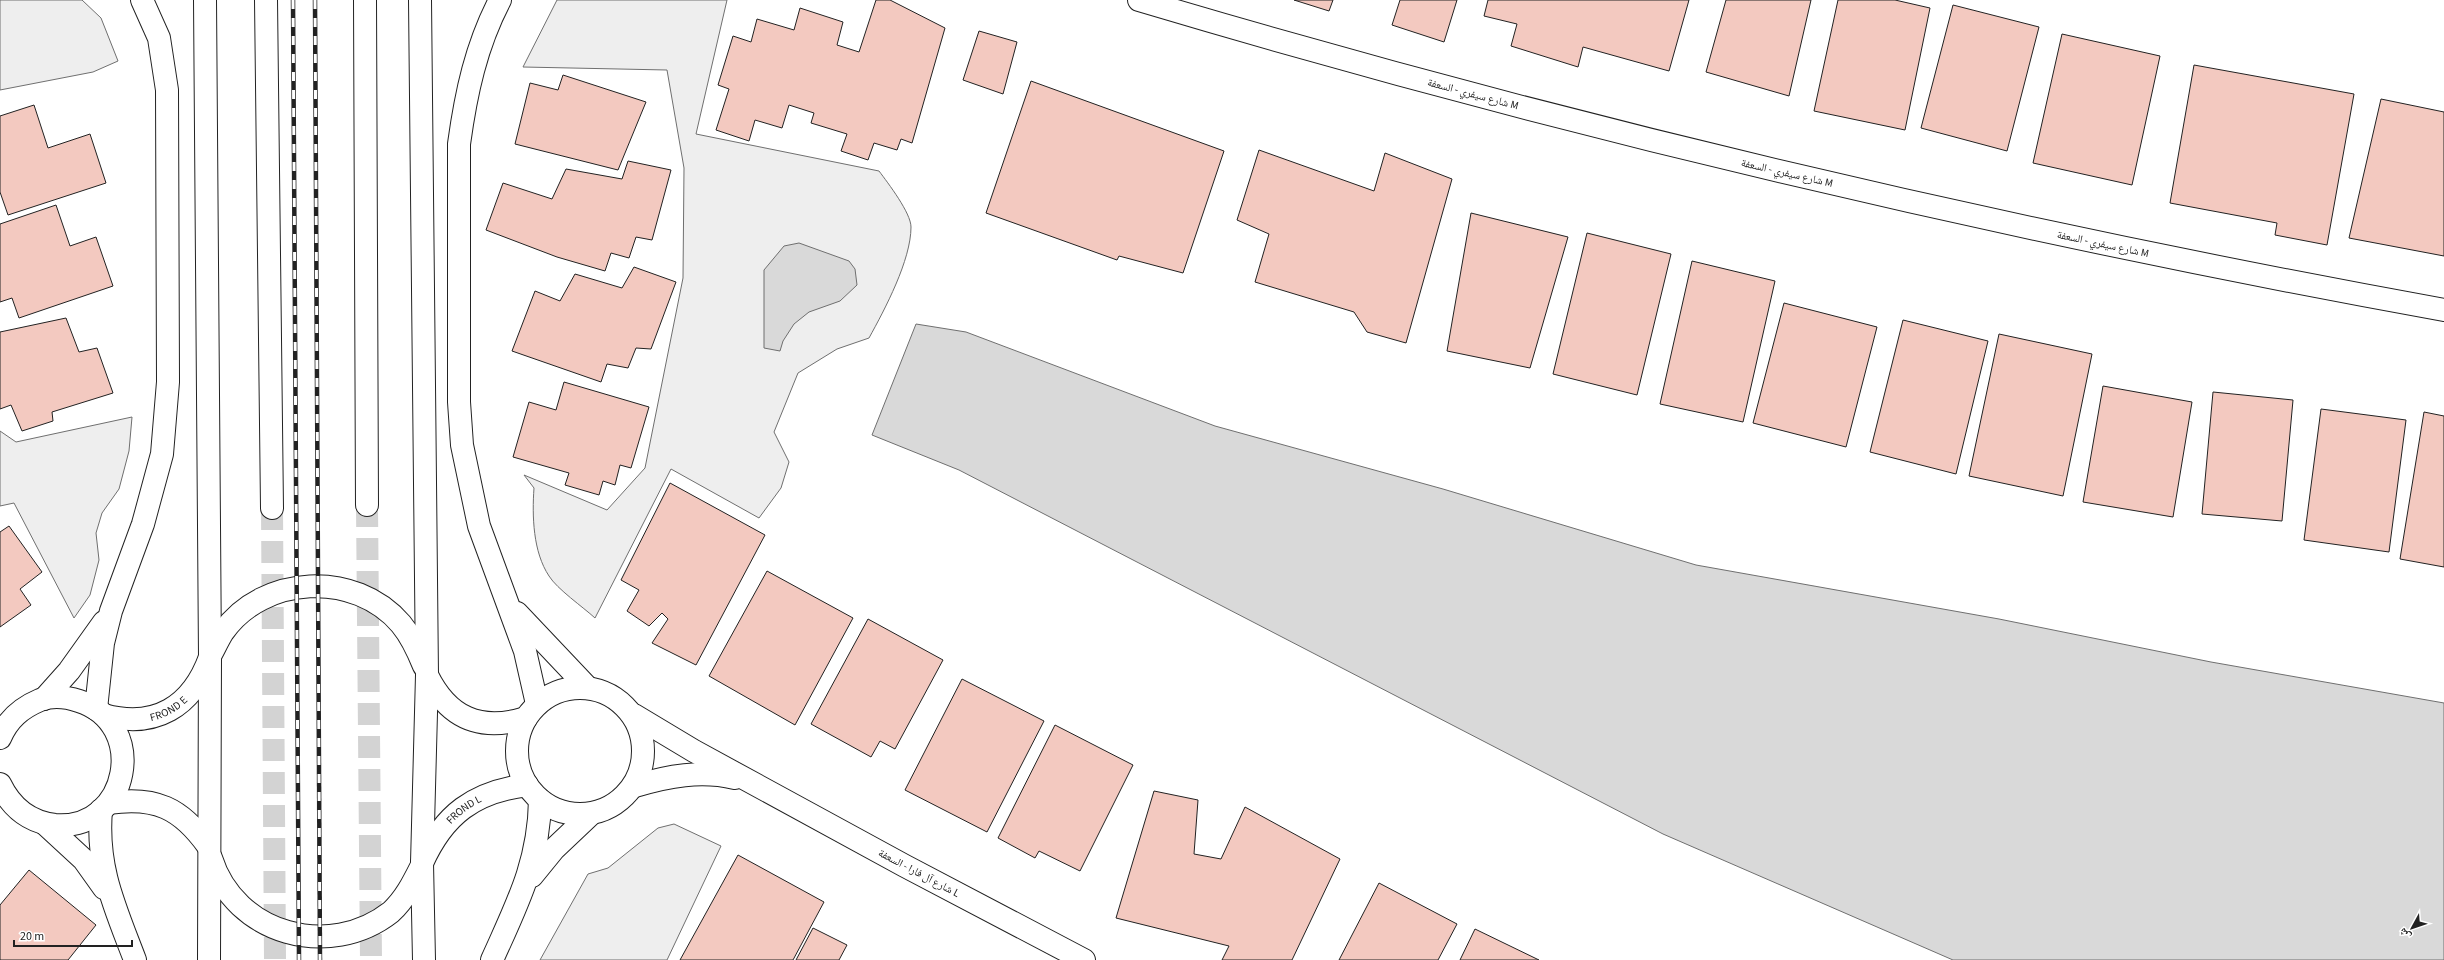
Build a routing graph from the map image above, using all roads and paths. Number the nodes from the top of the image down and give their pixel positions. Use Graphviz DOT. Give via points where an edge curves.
graph roads {
  1 [pos="205,0"];
  2 [pos="266,0"];
  3 [pos="365,0"];
  4 [pos="420,0"];
  5 [pos="500,0"];
  6 [pos="1139,0"];
  7 [pos="142,4"];
  8 [pos="2444,310"];
  9 [pos="367,505"];
  10 [pos="272,508"];
  11 [pos="507,601"];
  12 [pos="111,611"];
  13 [pos="210,657"];
  14 [pos="427,675"];
  15 [pos="588,688"];
  16 [pos="44,699"];
  17 [pos="531,711"];
  18 [pos="100,712"];
  19 [pos="634,715"];
  20 [pos="7,719"];
  21 [pos="0,738"];
  22 [pos="756,783"];
  23 [pos="635,786"];
  24 [pos="1,787"];
  25 [pos="534,793"];
  26 [pos="105,807"];
  27 [pos="591,814"];
  28 [pos="45,824"];
  29 [pos="208,846"];
  30 [pos="422,863"];
  31 [pos="524,889"];
  32 [pos="114,904"];
  33 [pos="135,960"];
  34 [pos="209,960"];
  35 [pos="424,960"];
  36 [pos="492,960"];
  37 [pos="1084,960"];
  1 -- 13 [label="street"];
  2 -- 10 [label="street"];
  3 -- 9 [label="street"];
  4 -- 14 [label="street"];
  5 -- 11 [label="street" via="488,23 474,62 464,103 459,144 459,402 462,445 469,487 489,558"];
  6 -- 8 [label="street, شارع سيفري - السعفة M" via="1502,102 1764,168 2027,228 2292,283"];
  7 -- 12 [label="street" via="159,38 167,90 168,382 166,418 154,490"];
  11 -- 15 [label="street" via="546,646"];
  11 -- 17 [label="street" via="525,651"];
  12 -- 16 [label="street" via="91,642"];
  12 -- 18 [label="street" via="103,643"];
  13 -- 14 [label="street" via="223,632 243,611 268,596 295,587 325,586 353,592 379,604 401,623 417,648"];
  13 -- 18 [label="street, FROND E" via="203,676 192,692 178,705 161,714 142,720 122,720"];
  13 -- 29 [label="street"];
  14 -- 17 [label="street" via="436,693 450,708 467,718 486,724 507,723"];
  14 -- 30 [label="street"];
  15 -- 17 [label="street" via="570,688 552,694"];
  15 -- 19 [label="street" via="606,693"];
  16 -- 18 [label="street, FROND E" via="71,698"];
  16 -- 20 [label="street" via="28,705"];
  17 -- 25 [label="street" via="519,734 517,752 520,769"];
  18 -- 26 [label="street" via="115,730 122,749 123,768 119,786"];
  19 -- 22 [label="street, شارع آل فارا - السعفة L" via="694,751"];
  19 -- 23 [label="street" via="641,732 644,750 642,768"];
  20 -- 21 [label="street"];
  22 -- 23 [label="street, شارع آل فارا - السعفة L" via="726,776 695,774 665,777"];
  22 -- 37 [label="street, شارع آل فارا - السعفة L" via="912,870"];
  23 -- 27 [label="street" via="608,809"];
  24 -- 28 [label="street" via="15,808 29,818"];
  25 -- 27 [label="street" via="555,810"];
  25 -- 30 [label="street, FROND L" via="504,788 482,796 462,808 445,823"];
  25 -- 31 [label="street" via="537,845"];
  26 -- 28 [label="street" via="84,820 66,826"];
  26 -- 29 [label="street" via="132,800 154,803 176,812 194,827"];
  26 -- 32 [label="street" via="100,848 102,867"];
  27 -- 31 [label="street" via="554,849"];
  28 -- 32 [label="street" via="84,860"];
  29 -- 30 [label="street, FROND L" via="216,874 231,899 253,920 279,934 308,940 338,939 366,929 390,912 405,896"];
  29 -- 34 [label="street"];
  30 -- 35 [label="street"];
  31 -- 36 [label="street"];
  32 -- 33 [label="street"];
}
